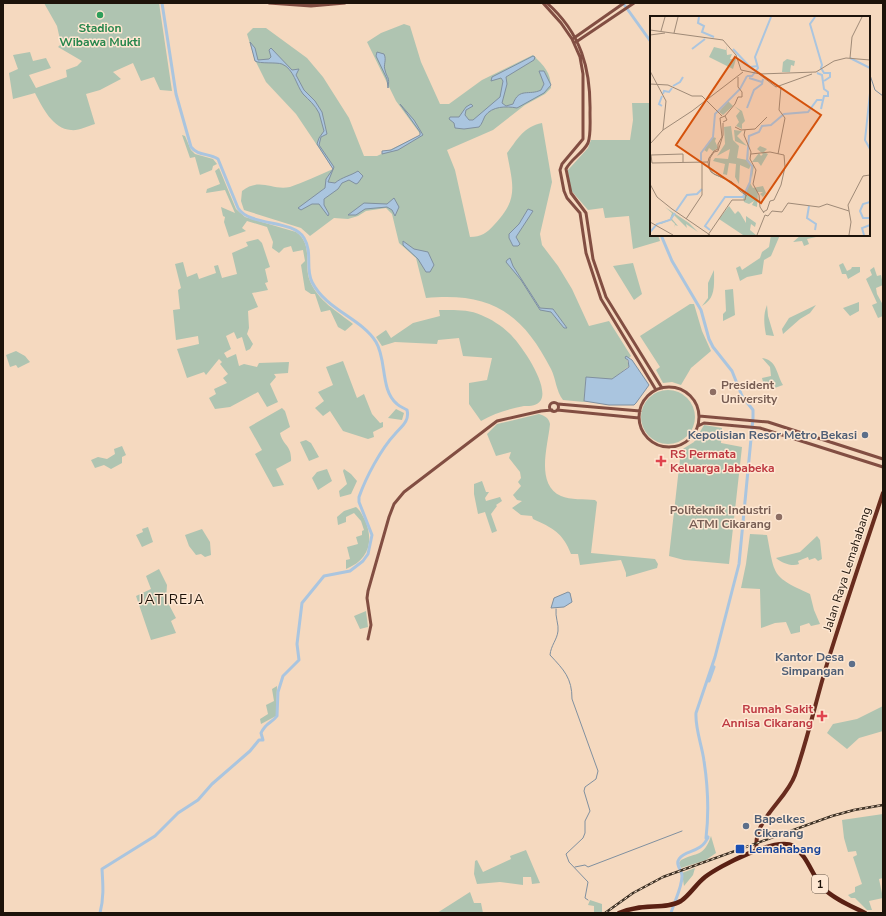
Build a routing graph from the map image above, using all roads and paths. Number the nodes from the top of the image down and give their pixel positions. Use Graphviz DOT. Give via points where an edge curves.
graph roads {
  1 [pos="269,3"];
  2 [pos="288,3"];
  3 [pos="328,3"];
  4 [pos="345,3"];
  5 [pos="543,3"];
  6 [pos="547,3"];
  7 [pos="337,4"];
  8 [pos="622,4"];
  9 [pos="632,4"];
  10 [pos="580,34"];
  11 [pos="583,38"];
  12 [pos="573,39"];
  13 [pos="577,42"];
  14 [pos="599,280"];
  15 [pos="594,282"];
  16 [pos="662,388"];
  17 [pos="656,390"];
  18 [pos="558,404"];
  19 [pos="550,405"];
  20 [pos="552,410"];
  21 [pos="557,410"];
  22 [pos="625,410"];
  23 [pos="541,411"];
  24 [pos="640,412"];
  25 [pos="699,416"];
  26 [pos="624,417"];
  27 [pos="639,418"];
  28 [pos="698,426"];
  29 [pos="877,458"];
  30 [pos="883,459"];
  31 [pos="875,464"];
  32 [pos="883,467"];
  33 [pos="883,493"];
  34 [pos="368,639"];
  35 [pos="757,851"];
  36 [pos="678,903"];
  37 [pos="668,906"];
  38 [pos="619,913"];
  39 [pos="624,913"];
  40 [pos="860,913"];
  41 [pos="865,913"];
  1 -- 7 [label="main road" via="304,6"];
  2 -- 3 [label="main road"];
  4 -- 7 [label="main road"];
  5 -- 12 [label="main road"];
  6 -- 12 [label="main road"];
  8 -- 10 [label="main road"];
  9 -- 11 [label="main road"];
  10 -- 11 [label="main road"];
  10 -- 12 [label="main road"];
  11 -- 13 [label="main road"];
  12 -- 13 [label="main road"];
  12 -- 15 [label="main road" via="583,74 584,136 560,170 564,194 581,215 586,253"];
  13 -- 14 [label="main road" via="584,56 590,82 589,137 585,148 567,167 566,175 571,193 586,213"];
  14 -- 15 [label="main road"];
  14 -- 16 [label="main road" via="615,314"];
  15 -- 17 [label="main road" via="608,312"];
  16 -- 17 [label="main road"];
  16 -- 25 [label="main road" via="676,388 688,394 696,404"];
  17 -- 24 [label="main road" via="645,399"];
  18 -- 19 [label="main road" via="554,402"];
  18 -- 21 [label="main road"];
  18 -- 22 [label="main road"];
  19 -- 20 [label="main road"];
  19 -- 23 [label="main road"];
  20 -- 21 [label="main road"];
  20 -- 23 [label="main road"];
  21 -- 26 [label="main road"];
  22 -- 24 [label="main road"];
  22 -- 26 [label="main road"];
  23 -- 34 [label="main road" via="497,421 404,492 394,504 368,591 371,625"];
  24 -- 27 [label="main road"];
  25 -- 28 [label="main road"];
  25 -- 29 [label="main road" via="771,423"];
  26 -- 27 [label="main road"];
  27 -- 28 [label="main road" via="648,439 667,447 686,442"];
  28 -- 31 [label="main road" via="702,423 756,427"];
  29 -- 30 [label="main road"];
  29 -- 31 [label="main road"];
  31 -- 32 [label="main road"];
  33 -- 35 [label="main road, Jalan Raya Lemahabang" via="828,661 796,773 787,792 762,824 755,839"];
  35 -- 36 [label="highway, 1" via="717,869 702,879"];
  35 -- 41 [label="highway, 1" via="778,844 792,846 803,856 825,890"];
  36 -- 37 [label="highway, 1"];
  36 -- 40 [label="highway, 1" via="717,871 766,850 783,846 797,852 823,891"];
  37 -- 38 [label="highway, 1" via="640,906"];
  37 -- 39 [label="highway, 1"];
}
